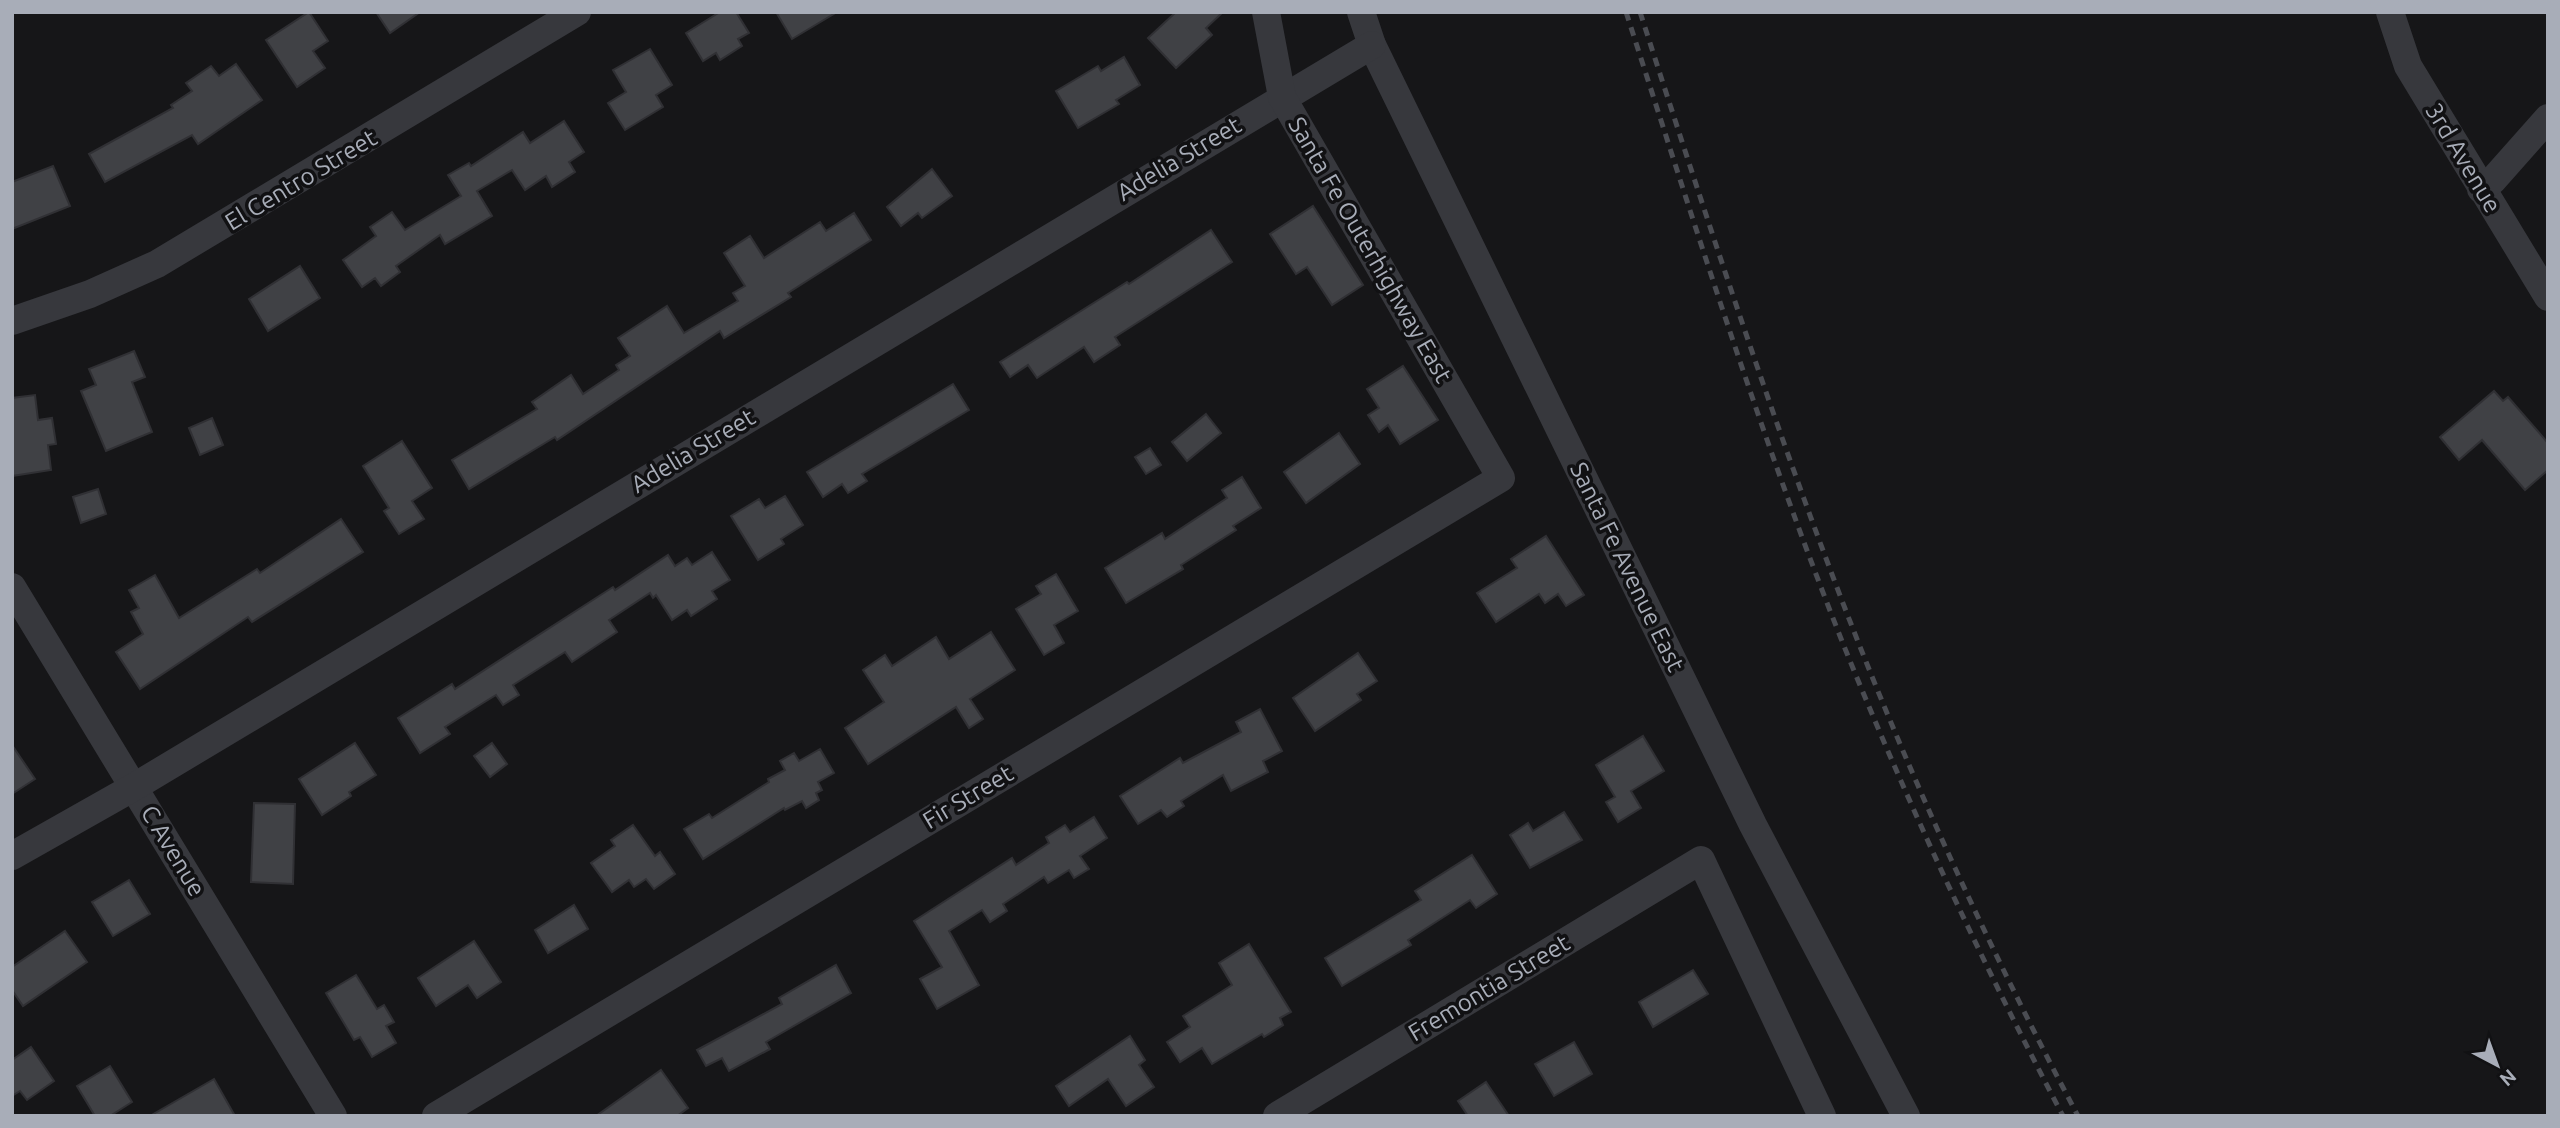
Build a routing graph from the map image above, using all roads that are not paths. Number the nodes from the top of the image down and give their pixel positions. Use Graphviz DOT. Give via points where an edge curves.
graph roads {
  1 [pos="577,12"];
  2 [pos="1266,12"];
  3 [pos="1361,12"];
  4 [pos="2390,12"];
  5 [pos="1372,45"];
  6 [pos="1282,97"];
  7 [pos="2548,118"];
  8 [pos="2481,189"];
  9 [pos="2548,297"];
  10 [pos="12,321"];
  11 [pos="1501,478"];
  12 [pos="12,587"];
  13 [pos="134,788"];
  14 [pos="12,856"];
  15 [pos="333,1116"];
  16 [pos="436,1116"];
  17 [pos="1277,1116"];
  18 [pos="1822,1116"];
  19 [pos="1906,1116"];
  1 -- 10 [label="street, El Centro Street" via="158,264"];
  2 -- 6 [label="street, Santa Fe Outerhighway East"];
  3 -- 5 [label="street, Santa Fe Avenue East"];
  4 -- 8 [label="street, 3rd Avenue" via="2408,66"];
  5 -- 6 [label="street, Adelia Street"];
  5 -- 19 [label="street, Santa Fe Avenue East" via="1747,813"];
  6 -- 11 [label="street, Santa Fe Outerhighway East"];
  6 -- 13 [label="street, Adelia Street"];
  7 -- 8 [label="street"];
  8 -- 9 [label="street, 3rd Avenue"];
  11 -- 16 [label="street, Fir Street"];
  12 -- 13 [label="street, C Avenue"];
  13 -- 14 [label="street, Adelia Street"];
  13 -- 15 [label="street, C Avenue"];
  17 -- 18 [label="street, Fremontia Street" via="1701,860"];
}
